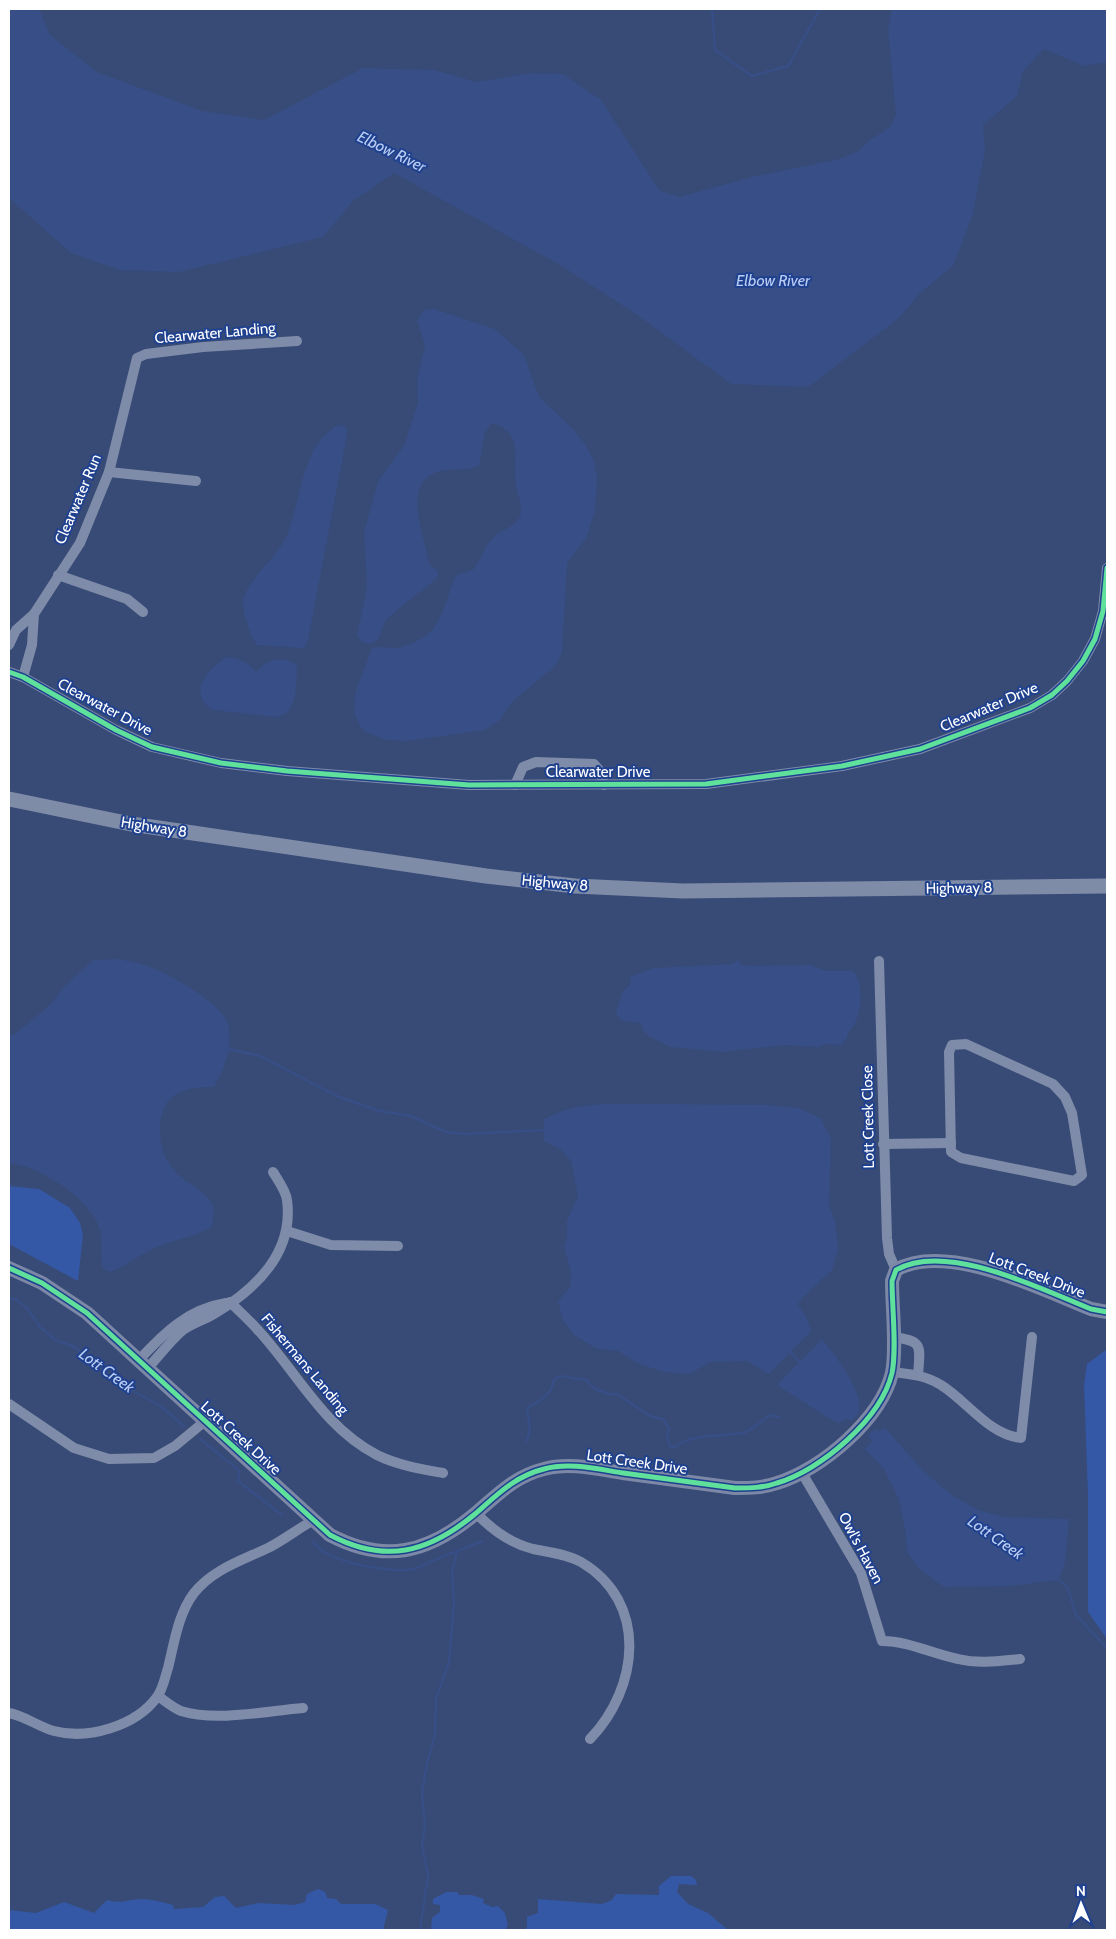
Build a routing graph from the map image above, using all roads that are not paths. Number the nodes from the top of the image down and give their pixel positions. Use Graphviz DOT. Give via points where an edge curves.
graph roads {
  1 [pos="297,342"];
  2 [pos="137,358"];
  3 [pos="109,472"];
  4 [pos="196,481"];
  5 [pos="1107,568"];
  6 [pos="58,575"];
  7 [pos="143,612"];
  8 [pos="34,614"];
  9 [pos="9,645"];
  10 [pos="9,672"];
  11 [pos="23,677"];
  12 [pos="515,785"];
  13 [pos="604,785"];
  14 [pos="9,799"];
  15 [pos="1107,886"];
  16 [pos="879,962"];
  17 [pos="951,1143"];
  18 [pos="883,1144"];
  19 [pos="274,1172"];
  20 [pos="287,1231"];
  21 [pos="398,1246"];
  22 [pos="9,1268"];
  23 [pos="896,1270"];
  24 [pos="230,1302"];
  25 [pos="1107,1312"];
  26 [pos="1032,1336"];
  27 [pos="893,1337"];
  28 [pos="143,1365"];
  29 [pos="892,1372"];
  30 [pos="918,1374"];
  31 [pos="9,1404"];
  32 [pos="204,1422"];
  33 [pos="443,1473"];
  34 [pos="802,1473"];
  35 [pos="476,1513"];
  36 [pos="312,1520"];
  37 [pos="1020,1659"];
  38 [pos="158,1696"];
  39 [pos="303,1708"];
  40 [pos="9,1713"];
  41 [pos="590,1739"];
  1 -- 2 [label="street, Clearwater Landing" via="203,347"];
  2 -- 3 [label="street, Clearwater Run"];
  3 -- 4 [label="street"];
  3 -- 6 [label="street, Clearwater Run" via="80,543"];
  5 -- 13 [label="street, Clearwater Drive" via="1103,611 1096,639 1067,681 1030,708 920,749 842,766 706,784"];
  6 -- 7 [label="street" via="127,599"];
  6 -- 8 [label="street, Clearwater Run"];
  8 -- 9 [label="street, Clearwater Run" via="16,630"];
  8 -- 11 [label="street, Clearwater Run" via="32,645"];
  10 -- 11 [label="street, Clearwater Drive"];
  11 -- 12 [label="street, Clearwater Drive" via="152,747 221,764 469,785"];
  12 -- 13 [label="street, Clearwater Drive"];
  12 -- 13 [label="street" via="523,766 536,762 594,764"];
  14 -- 15 [label="main road, Highway 8" via="132,824 575,886 683,892"];
  16 -- 18 [label="street, Lott Creek Close"];
  17 -- 17 [label="street" via="949,1052 952,1045 966,1044 1053,1084 1065,1097 1072,1113 1082,1175 1074,1181 961,1158 951,1152"];
  17 -- 18 [label="street"];
  18 -- 23 [label="street, Lott Creek Close" via="887,1244"];
  19 -- 20 [label="street" via="287,1198"];
  20 -- 21 [label="street" via="331,1245"];
  20 -- 24 [label="street" via="278,1255 260,1279"];
  22 -- 28 [label="street, Lott Creek Drive" via="42,1283 87,1313"];
  23 -- 25 [label="street, Lott Creek Drive" via="906,1264 984,1267"];
  23 -- 27 [label="street, Lott Creek Drive" via="892,1281"];
  24 -- 28 [label="street" via="211,1305 166,1330"];
  24 -- 33 [label="street, Fishermans Landing" via="258,1329 322,1411 348,1437 378,1455 417,1469"];
  26 -- 30 [label="street" via="1021,1438 1009,1437 954,1394"];
  27 -- 29 [label="street, Lott Creek Drive"];
  27 -- 30 [label="street" via="918,1343"];
  28 -- 32 [label="street, Lott Creek Drive"];
  29 -- 30 [label="street"];
  29 -- 34 [label="street, Lott Creek Drive" via="880,1403 864,1423 844,1443"];
  31 -- 32 [label="street" via="74,1448 109,1459 154,1458 175,1446"];
  32 -- 36 [label="street, Lott Creek Drive"];
  34 -- 35 [label="street, Lott Creek Drive" via="757,1488 735,1488 573,1466 545,1468 500,1490"];
  34 -- 37 [label="street, Owl's Haven" via="861,1573 882,1641 900,1641 958,1659 986,1662"];
  35 -- 36 [label="street, Lott Creek Drive" via="440,1538 404,1551 366,1550 348,1544"];
  35 -- 41 [label="street" via="493,1530 517,1544 580,1562 602,1578 622,1606 631,1644 628,1665 604,1724"];
  36 -- 38 [label="street" via="272,1546 214,1573 193,1594 180,1619"];
  38 -- 39 [label="street" via="180,1710 200,1714 243,1714"];
  38 -- 40 [label="street" via="120,1724 94,1732 54,1731"];
}
